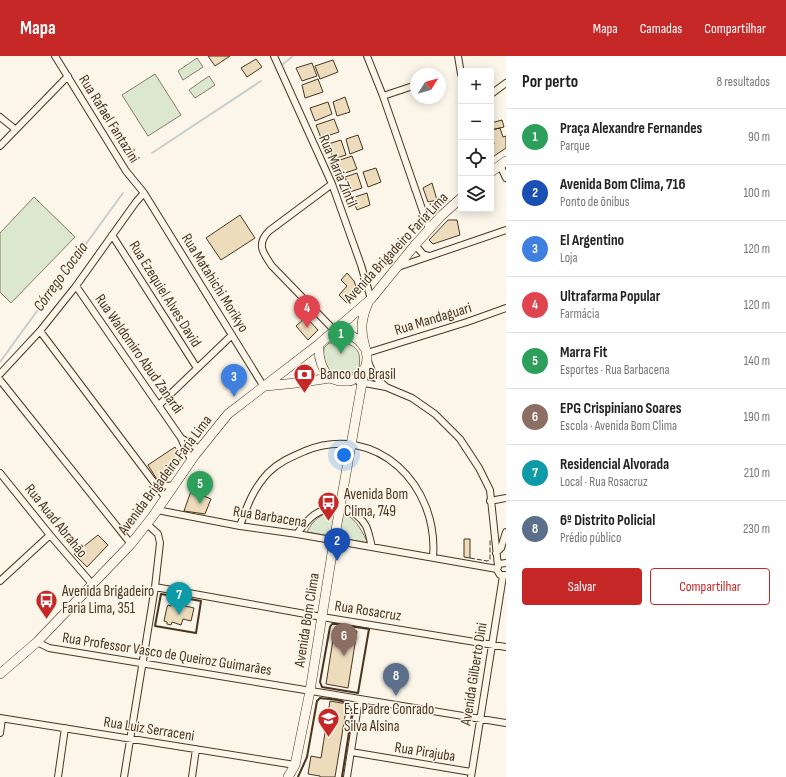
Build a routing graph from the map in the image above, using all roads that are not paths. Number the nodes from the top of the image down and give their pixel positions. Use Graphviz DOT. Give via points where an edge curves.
graph roads {
  1 [pos="55,56"];
  2 [pos="274,56"];
  3 [pos="367,56"];
  4 [pos="458,56"];
  5 [pos="460,68"];
  6 [pos="68,76"];
  7 [pos="506,83"];
  8 [pos="410,87"];
  9 [pos="494,92"];
  10 [pos="383,96"];
  11 [pos="0,117"];
  12 [pos="15,129"];
  13 [pos="0,146"];
  14 [pos="503,163"];
  15 [pos="494,170"];
  16 [pos="506,178"];
  17 [pos="332,184"];
  18 [pos="144,193"];
  19 [pos="458,201"];
  20 [pos="429,229"];
  21 [pos="506,230"];
  22 [pos="112,235"];
  23 [pos="415,245"];
  24 [pos="429,256"];
  25 [pos="396,268"];
  26 [pos="76,286"];
  27 [pos="371,299"];
  28 [pos="506,308"];
  29 [pos="40,331"];
  30 [pos="335,331"];
  31 [pos="232,335"];
  32 [pos="320,344"];
  33 [pos="366,353"];
  34 [pos="197,368"];
  35 [pos="364,369"];
  36 [pos="0,374"];
  37 [pos="330,378"];
  38 [pos="0,380"];
  39 [pos="350,381"];
  40 [pos="362,383"];
  41 [pos="265,386"];
  42 [pos="386,387"];
  43 [pos="360,395"];
  44 [pos="159,405"];
  45 [pos="181,438"];
  46 [pos="351,445"];
  47 [pos="199,449"];
  48 [pos="191,460"];
  49 [pos="2,474"];
  50 [pos="0,482"];
  51 [pos="155,483"];
  52 [pos="174,485"];
  53 [pos="166,497"];
  54 [pos="506,498"];
  55 [pos="490,501"];
  56 [pos="340,508"];
  57 [pos="158,510"];
  58 [pos="147,524"];
  59 [pos="240,526"];
  60 [pos="506,532"];
  61 [pos="298,534"];
  62 [pos="50,535"];
  63 [pos="334,541"];
  64 [pos="131,544"];
  65 [pos="372,547"];
  66 [pos="496,553"];
  67 [pos="433,558"];
  68 [pos="506,563"];
  69 [pos="497,567"];
  70 [pos="504,575"];
  71 [pos="0,581"];
  72 [pos="93,585"];
  73 [pos="155,587"];
  74 [pos="322,617"];
  75 [pos="37,642"];
  76 [pos="492,644"];
  77 [pos="506,646"];
  78 [pos="143,663"];
  79 [pos="0,674"];
  80 [pos="310,691"];
  81 [pos="360,699"];
  82 [pos="1,718"];
  83 [pos="480,718"];
  84 [pos="506,723"];
  85 [pos="65,728"];
  86 [pos="0,733"];
  87 [pos="130,739"];
  88 [pos="196,750"];
  89 [pos="351,752"];
  90 [pos="295,765"];
  91 [pos="471,775"];
  92 [pos="58,777"];
  93 [pos="124,777"];
  94 [pos="192,777"];
  95 [pos="288,777"];
  96 [pos="347,777"];
  1 -- 6 [label="street, Rua Rafael Fantazini"];
  2 -- 17 [label="street, Rua Maria Zintil"];
  3 -- 10 [label="street"];
  4 -- 5 [label="street"];
  6 -- 12 [label="street"];
  6 -- 18 [label="street, Rua Rafael Fantazini" via="126,171"];
  7 -- 9 [label="street"];
  8 -- 10 [label="street"];
  10 -- 20 [label="street"];
  11 -- 12 [label="street"];
  12 -- 13 [label="street"];
  14 -- 15 [label="main road"];
  14 -- 16 [label="street"];
  17 -- 27 [label="street, Rua Maria Zintil"];
  17 -- 30 [label="street" via="269,231 262,240 262,245 272,266"];
  18 -- 22 [label="street"];
  18 -- 31 [label="street, Rua Matahichi Morikyo"];
  19 -- 20 [label="main road, Avenida Brigadeiro Faria Lima"];
  20 -- 23 [label="main road, Avenida Brigadeiro Faria Lima"];
  21 -- 24 [label="street"];
  22 -- 26 [label="street"];
  22 -- 34 [label="street, Rua Ezequiel Alves David"];
  23 -- 24 [label="street"];
  23 -- 25 [label="main road, Avenida Brigadeiro Faria Lima"];
  24 -- 25 [label="street"];
  25 -- 27 [label="main road, Avenida Brigadeiro Faria Lima"];
  26 -- 29 [label="street"];
  26 -- 44 [label="street, Rua Waldomiro Abud Zanardi"];
  27 -- 30 [label="main road, Avenida Brigadeiro Faria Lima"];
  27 -- 33 [label="main road, Avenida Bom Clima" via="361,322"];
  28 -- 33 [label="street, Rua Mandaguari"];
  29 -- 36 [label="street"];
  29 -- 51 [label="street"];
  30 -- 32 [label="main road, Avenida Brigadeiro Faria Lima"];
  30 -- 33 [label="main road" via="355,337"];
  31 -- 34 [label="street"];
  31 -- 41 [label="street, Rua Matahichi Morikyo"];
  32 -- 37 [label="main road" via="319,359"];
  32 -- 41 [label="main road, Avenida Brigadeiro Faria Lima"];
  33 -- 35 [label="main road, Avenida Bom Clima"];
  33 -- 42 [label="street" via="374,376"];
  34 -- 44 [label="street"];
  35 -- 39 [label="main road" via="358,377"];
  35 -- 40 [label="main road, Avenida Bom Clima"];
  37 -- 39 [label="main road"];
  37 -- 41 [label="main road"];
  38 -- 64 [label="street"];
  39 -- 40 [label="street"];
  39 -- 43 [label="main road"];
  40 -- 42 [label="street"];
  40 -- 43 [label="main road, Avenida Bom Clima"];
  41 -- 47 [label="main road, Avenida Brigadeiro Faria Lima" via="228,414"];
  42 -- 55 [label="street" via="418,402 460,438 486,480 490,490"];
  43 -- 46 [label="main road, Avenida Bom Clima"];
  44 -- 45 [label="street, Rua Waldomiro Abud Zanardi"];
  45 -- 47 [label="street, Rua Waldomiro Abud Zanardi"];
  45 -- 48 [label="street, Rua Waldomiro Abud Zanardi"];
  46 -- 56 [label="main road, Avenida Bom Clima"];
  46 -- 59 [label="street" via="314,447 284,460 268,473 256,488"];
  46 -- 67 [label="street" via="391,460 412,481 426,506 430,520"];
  47 -- 48 [label="main road, Avenida Brigadeiro Faria Lima"];
  48 -- 52 [label="main road, Avenida Brigadeiro Faria Lima"];
  49 -- 50 [label="street"];
  49 -- 62 [label="street, Rua Auad Abrahão"];
  51 -- 52 [label="street"];
  51 -- 53 [label="street"];
  52 -- 53 [label="main road, Avenida Brigadeiro Faria Lima"];
  53 -- 57 [label="main road, Avenida Brigadeiro Faria Lima"];
  54 -- 55 [label="street"];
  55 -- 66 [label="street"];
  56 -- 61 [label="street" via="327,509 313,515"];
  56 -- 63 [label="main road, Avenida Bom Clima"];
  56 -- 65 [label="street" via="352,512 365,525"];
  57 -- 58 [label="main road, Avenida Brigadeiro Faria Lima"];
  57 -- 59 [label="street, Rua Barbacena"];
  58 -- 64 [label="main road, Avenida Brigadeiro Faria Lima"];
  58 -- 73 [label="street" via="160,538"];
  59 -- 61 [label="street, Rua Barbacena"];
  60 -- 66 [label="street"];
  61 -- 63 [label="street, Rua Barbacena"];
  62 -- 71 [label="street"];
  62 -- 72 [label="street, Rua Auad Abrahão"];
  63 -- 65 [label="street, Rua Barbacena"];
  63 -- 74 [label="main road, Avenida Bom Clima"];
  64 -- 72 [label="main road, Avenida Brigadeiro Faria Lima"];
  65 -- 67 [label="street, Rua Barbacena"];
  66 -- 69 [label="street"];
  67 -- 69 [label="street, Rua Barbacena"];
  68 -- 69 [label="street" via="501,563"];
  69 -- 70 [label="street" via="498,574"];
  70 -- 76 [label="street, Avenida Gilberto Dini"];
  72 -- 75 [label="main road, Avenida Brigadeiro Faria Lima"];
  73 -- 74 [label="street, Rua Rosacruz"];
  73 -- 78 [label="street"];
  74 -- 76 [label="street, Rua Rosacruz"];
  74 -- 80 [label="main road, Avenida Bom Clima"];
  75 -- 78 [label="street, Rua Professor Vasco de Queiroz Guimarães" via="49,648"];
  75 -- 79 [label="main road, Avenida Brigadeiro Faria Lima"];
  76 -- 77 [label="street, Rua Rosacruz"];
  76 -- 83 [label="street, Avenida Gilberto Dini"];
  78 -- 80 [label="street, Rua Professor Vasco de Queiroz Guimarães"];
  78 -- 87 [label="street"];
  80 -- 81 [label="street, Rua Professor Vasco de Queiroz Guimarães"];
  80 -- 90 [label="main road, Avenida Bom Clima"];
  81 -- 83 [label="street, Rua Professor Vasco de Queiroz Guimarães"];
  81 -- 89 [label="street"];
  82 -- 85 [label="street, Rua Luiz Serraceni"];
  82 -- 86 [label="street"];
  83 -- 84 [label="street, Rua Professor Vasco de Queiroz Guimarães"];
  83 -- 91 [label="street, Avenida Gilberto Dini"];
  85 -- 87 [label="street, Rua Luiz Serraceni"];
  85 -- 92 [label="street"];
  87 -- 88 [label="street, Rua Luiz Serraceni"];
  87 -- 93 [label="street"];
  88 -- 90 [label="street, Rua Luiz Serraceni"];
  88 -- 94 [label="street"];
  89 -- 91 [label="street, Rua Pirajuba"];
  89 -- 96 [label="street"];
  90 -- 95 [label="main road, Avenida Bom Clima"];
}
